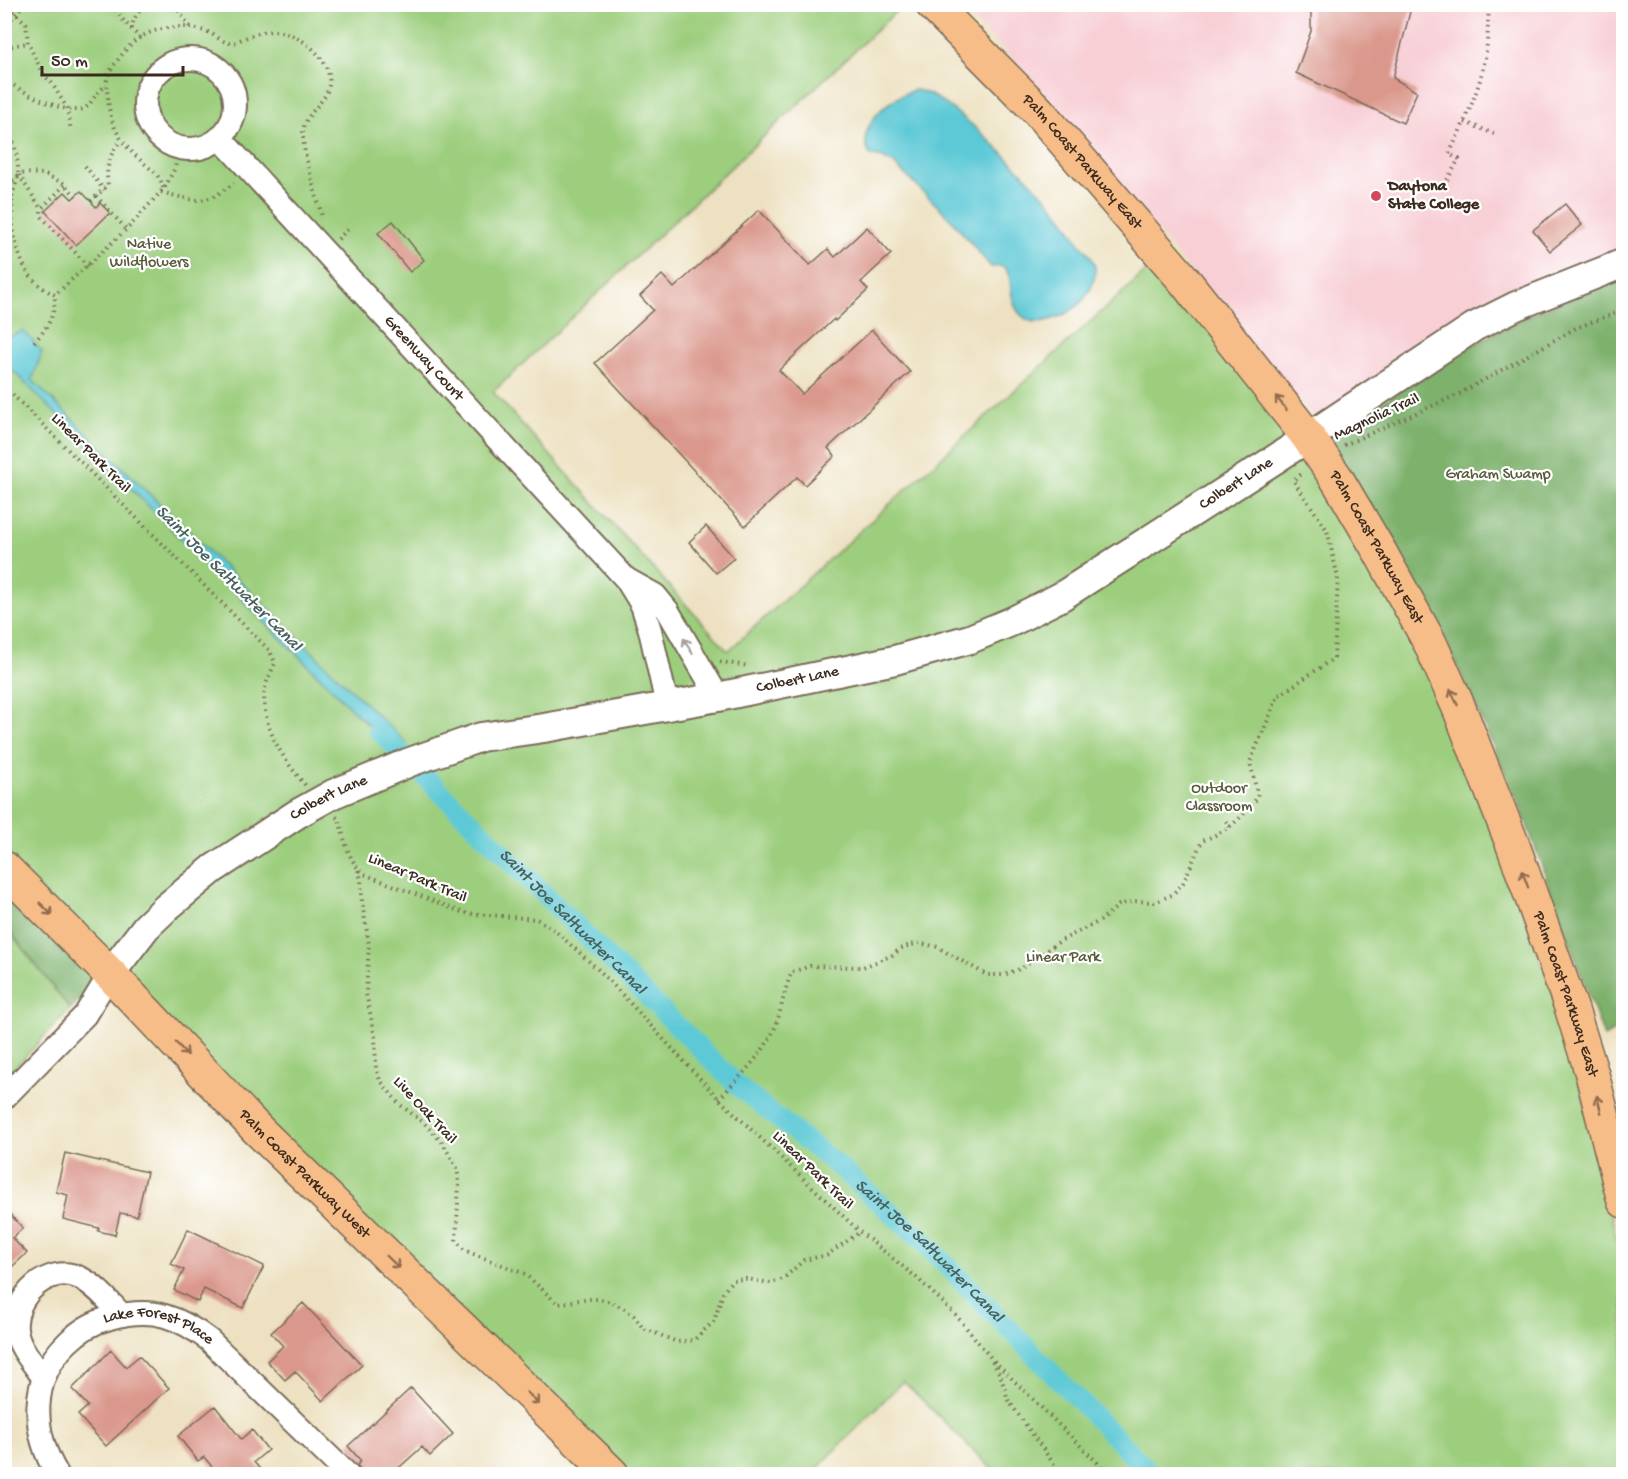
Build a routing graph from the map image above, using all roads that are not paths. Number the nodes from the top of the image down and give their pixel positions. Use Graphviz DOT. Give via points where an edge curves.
graph roads {
  1 [pos="932,4"];
  2 [pos="220,138"];
  3 [pos="1623,263"];
  4 [pos="1315,448"];
  5 [pos="626,579"];
  6 [pos="718,697"];
  7 [pos="667,705"];
  8 [pos="4,868"];
  9 [pos="110,974"];
  10 [pos="4,1098"];
  11 [pos="1623,1202"];
  12 [pos="122,1315"];
  13 [pos="43,1377"];
  14 [pos="57,1474"];
  15 [pos="347,1474"];
  16 [pos="612,1474"];
  4 -- 1 [label="main road, Palm Coast Parkway East, one-way" via="1184,280 1101,183 1004,75"];
  2 -- 2 [label="street" via="207,146 179,148 155,132 145,105 153,78 163,67 192,58 220,70 230,82 235,112 230,127"];
  2 -- 5 [label="street, Greenway Court"];
  3 -- 4 [label="street, Colbert Lane" via="1474,327"];
  4 -- 6 [label="street, Colbert Lane" via="1062,596 970,639 895,660"];
  11 -- 4 [label="main road, Palm Coast Parkway East, one-way" via="1572,1010 1485,772 1431,643 1358,513"];
  6 -- 5 [label="street, one-way" via="656,595"];
  5 -- 7 [label="street" via="651,630"];
  6 -- 7 [label="street, Colbert Lane"];
  7 -- 9 [label="street, Colbert Lane" via="481,737 376,775 319,802 231,857 167,907 146,927"];
  8 -- 9 [label="main road, Palm Coast Parkway West, one-way"];
  9 -- 10 [label="street, Colbert Lane" via="85,1015"];
  9 -- 16 [label="main road, Palm Coast Parkway West, one-way" via="257,1129"];
  12 -- 13 [label="street, Lake Forest Place" via="101,1320 73,1337 54,1357"];
  12 -- 13 [label="street" via="82,1278 60,1274 35,1285 20,1306 16,1330"];
  12 -- 15 [label="street, Lake Forest Place" via="164,1316 193,1328"];
  13 -- 14 [label="street, Lake Forest Place" via="39,1429"];
}
